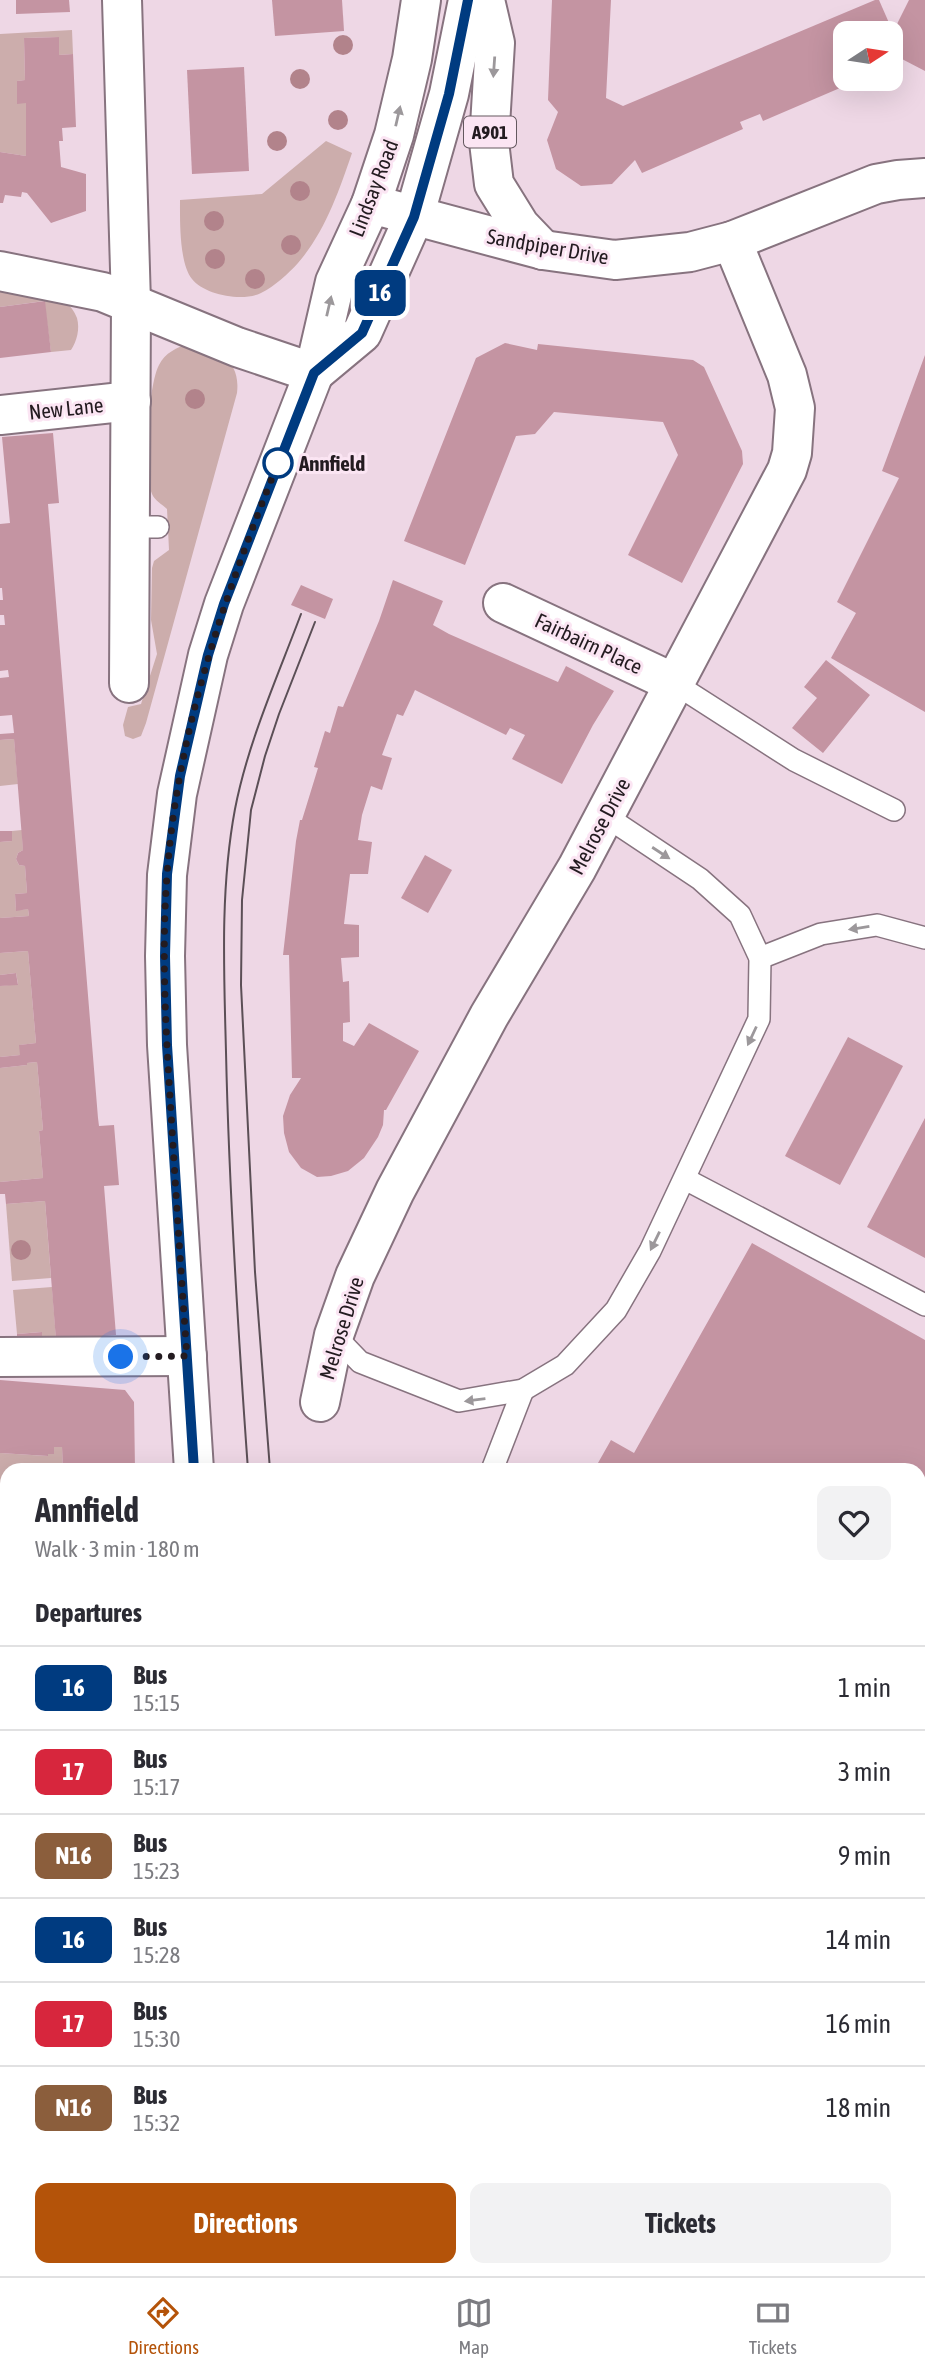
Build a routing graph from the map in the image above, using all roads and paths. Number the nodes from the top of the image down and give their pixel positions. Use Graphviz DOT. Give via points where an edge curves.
graph roads {
  1 [pos="122,0"];
  2 [pos="421,0"];
  3 [pos="468,0"];
  4 [pos="485,0"];
  5 [pos="925,178"];
  6 [pos="371,204"];
  7 [pos="414,217"];
  8 [pos="732,241"];
  9 [pos="543,250"];
  10 [pos="0,271"];
  11 [pos="131,303"];
  12 [pos="314,373"];
  13 [pos="131,401"];
  14 [pos="0,415"];
  15 [pos="503,603"];
  16 [pos="129,683"];
  17 [pos="674,683"];
  18 [pos="894,810"];
  19 [pos="604,815"];
  20 [pos="925,938"];
  21 [pos="760,958"];
  22 [pos="685,1179"];
  23 [pos="925,1305"];
  24 [pos="334,1335"];
  25 [pos="187,1356"];
  26 [pos="0,1357"];
  27 [pos="523,1390"];
  28 [pos="320,1402"];
  29 [pos="194,1463"];
  30 [pos="495,1463"];
  1 -- 11 [label="street"];
  6 -- 2 [label="street, Lindsay Road / A901, one-way" via="394,135"];
  3 -- 7 [label="street, Lindsay Road / A901" via="449,94"];
  4 -- 9 [label="street, A901, one-way" via="495,43 489,142 494,184 520,226"];
  5 -- 8 [label="street, Sandpiper Drive" via="876,184"];
  6 -- 7 [label="street, Sandpiper Drive"];
  12 -- 6 [label="street, Lindsay Road / A901, one-way" via="335,282"];
  7 -- 9 [label="street, Sandpiper Drive"];
  7 -- 12 [label="street, Lindsay Road / A901" via="362,333"];
  8 -- 9 [label="street, Sandpiper Drive" via="690,252 615,260"];
  8 -- 17 [label="street, Melrose Drive" via="787,375 795,408 792,453"];
  10 -- 11 [label="street" via="103,292"];
  11 -- 12 [label="street"];
  11 -- 13 [label="street"];
  12 -- 25 [label="street, Lindsay Road / A901" via="224,604 194,712 175,807 167,874 167,1045"];
  13 -- 14 [label="street, New Lane"];
  13 -- 16 [label="street" via="145,527"];
  15 -- 17 [label="street, Fairbairn Place"];
  17 -- 18 [label="lane" via="794,760"];
  17 -- 19 [label="street, Melrose Drive"];
  19 -- 21 [label="lane, one-way" via="701,879 740,915"];
  19 -- 24 [label="street, Melrose Drive" via="394,1191"];
  20 -- 21 [label="lane, one-way" via="877,925 821,934"];
  21 -- 22 [label="lane, one-way" via="760,1019"];
  22 -- 23 [label="lane"];
  22 -- 27 [label="lane, one-way" via="616,1310 565,1365"];
  27 -- 24 [label="lane, one-way" via="460,1401 360,1362"];
  24 -- 28 [label="street, Melrose Drive"];
  25 -- 26 [label="street"];
  25 -- 29 [label="street, Lindsay Road / A901"];
  27 -- 30 [label="lane"];
}
